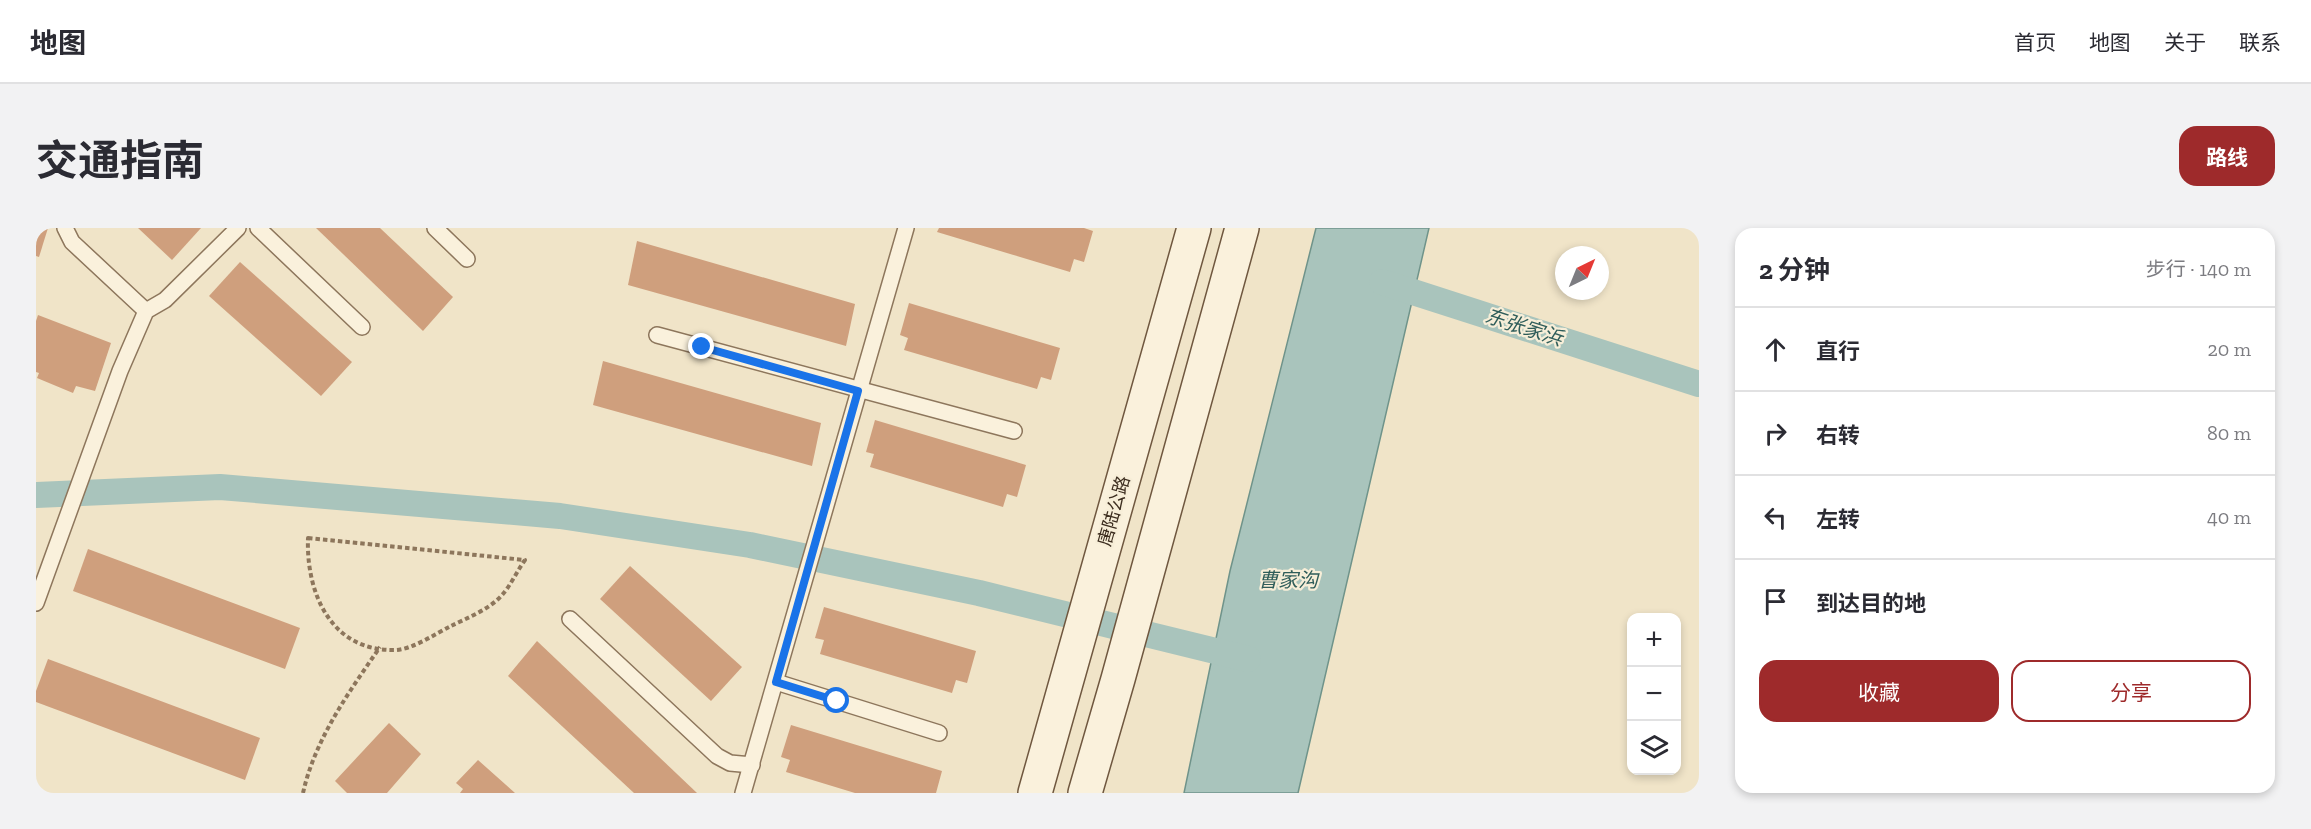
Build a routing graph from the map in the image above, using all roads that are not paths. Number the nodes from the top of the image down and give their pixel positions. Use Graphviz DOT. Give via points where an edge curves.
graph roads {
  1 [pos="64,228"];
  2 [pos="238,228"];
  3 [pos="258,228"];
  4 [pos="435,228"];
  5 [pos="906,228"];
  6 [pos="1194,228"];
  7 [pos="1242,228"];
  8 [pos="467,259"];
  9 [pos="146,312"];
  10 [pos="362,327"];
  11 [pos="657,335"];
  12 [pos="858,391"];
  13 [pos="1014,431"];
  14 [pos="36,603"];
  15 [pos="570,619"];
  16 [pos="776,682"];
  17 [pos="939,733"];
  18 [pos="752,765"];
  19 [pos="743,793"];
  20 [pos="1035,793"];
  21 [pos="1084,793"];
  1 -- 9 [label="lane" via="72,242"];
  2 -- 9 [label="lane" via="165,300"];
  3 -- 10 [label="lane"];
  4 -- 8 [label="lane"];
  5 -- 12 [label="lane"];
  6 -- 20 [label="main road, 唐陆公路"];
  7 -- 21 [label="main road"];
  9 -- 14 [label="lane" via="120,371"];
  11 -- 12 [label="lane"];
  12 -- 13 [label="lane"];
  12 -- 16 [label="lane"];
  15 -- 18 [label="lane" via="717,756 730,763"];
  16 -- 17 [label="lane"];
  16 -- 18 [label="lane"];
  18 -- 19 [label="lane"];
}
